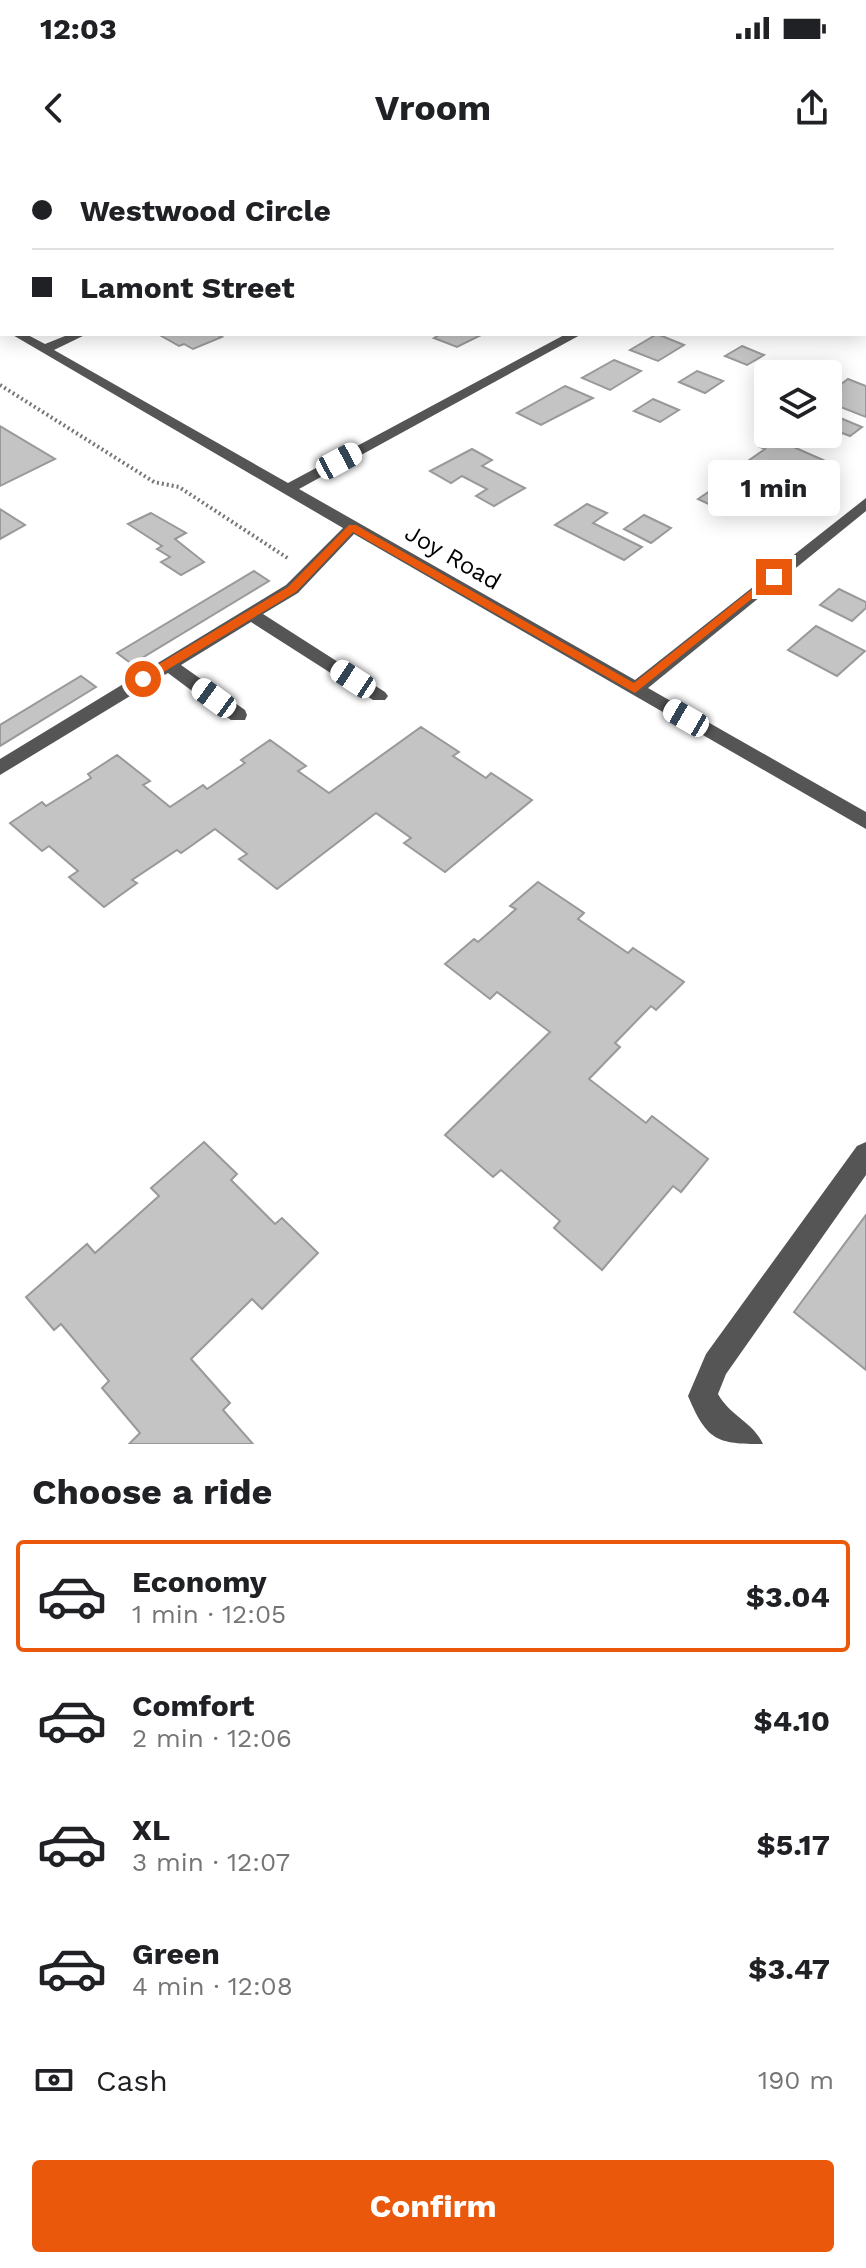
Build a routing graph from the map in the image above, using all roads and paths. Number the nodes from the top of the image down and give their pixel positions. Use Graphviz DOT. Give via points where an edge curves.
graph roads {
  1 [pos="21,336"];
  2 [pos="76,336"];
  3 [pos="572,336"];
  4 [pos="45,349"];
  5 [pos="0,385"];
  6 [pos="286,490"];
  7 [pos="866,503"];
  8 [pos="352,527"];
  9 [pos="293,562"];
  10 [pos="251,614"];
  11 [pos="167,664"];
  12 [pos="635,689"];
  13 [pos="379,696"];
  14 [pos="238,715"];
  15 [pos="0,768"];
  16 [pos="866,821"];
  17 [pos="866,1154"];
  18 [pos="748,1444"];
  1 -- 4 [label="street, Joy Road"];
  2 -- 4 [label="street"];
  3 -- 6 [label="street"];
  4 -- 6 [label="street, Joy Road"];
  5 -- 9 [label="path" via="154,482 179,487"];
  6 -- 8 [label="street, Joy Road"];
  7 -- 12 [label="street"];
  8 -- 10 [label="street" via="292,589"];
  8 -- 12 [label="street, Joy Road"];
  10 -- 11 [label="street"];
  10 -- 13 [label="street"];
  11 -- 14 [label="street"];
  11 -- 15 [label="street"];
  12 -- 16 [label="street, Joy Road"];
  17 -- 18 [label="street" via="716,1364 703,1396 714,1416"];
}
